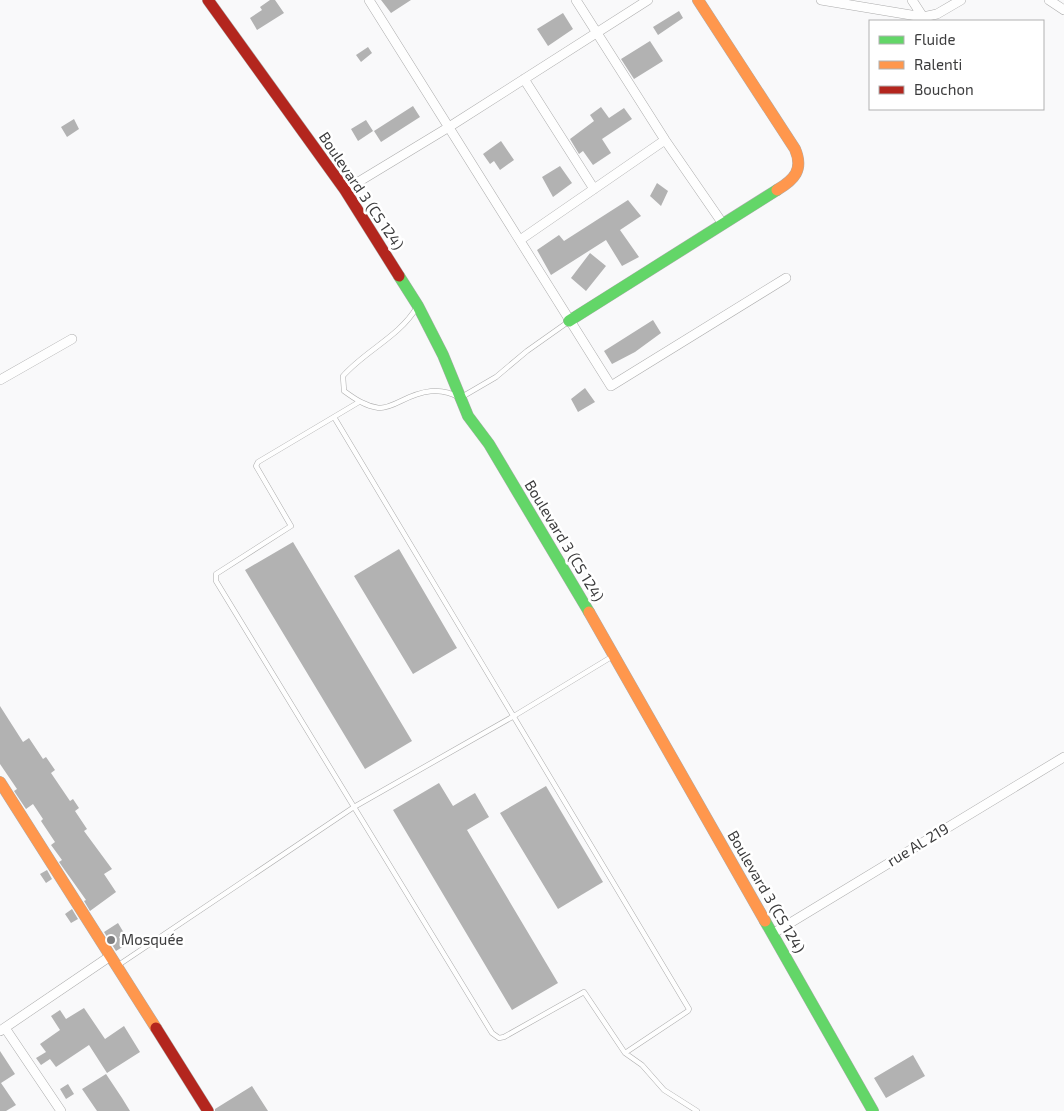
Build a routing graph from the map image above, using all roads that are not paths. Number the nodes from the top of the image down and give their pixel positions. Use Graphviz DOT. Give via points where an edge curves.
graph roads {
  1 [pos="208,0"];
  2 [pos="368,0"];
  3 [pos="576,0"];
  4 [pos="648,0"];
  5 [pos="698,0"];
  6 [pos="822,0"];
  7 [pos="912,0"];
  8 [pos="961,0"];
  9 [pos="1049,0"];
  10 [pos="1064,10"];
  11 [pos="923,17"];
  12 [pos="596,34"];
  13 [pos="524,79"];
  14 [pos="448,127"];
  15 [pos="665,140"];
  16 [pos="594,188"];
  17 [pos="345,190"];
  18 [pos="723,224"];
  19 [pos="520,240"];
  20 [pos="786,278"];
  21 [pos="418,306"];
  22 [pos="569,321"];
  23 [pos="72,339"];
  24 [pos="0,380"];
  25 [pos="460,398"];
  26 [pos="359,402"];
  27 [pos="334,418"];
  28 [pos="614,656"];
  29 [pos="514,716"];
  30 [pos="1064,757"];
  31 [pos="0,782"];
  32 [pos="3,795"];
  33 [pos="354,807"];
  34 [pos="772,934"];
  35 [pos="112,962"];
  36 [pos="2,1030"];
  37 [pos="624,1053"];
  38 [pos="61,1111"];
  39 [pos="208,1111"];
  40 [pos="697,1111"];
  41 [pos="873,1111"];
  1 -- 17 [label="street, Boulevard 3 (CS 124)"];
  2 -- 14 [label="street"];
  3 -- 12 [label="street"];
  4 -- 12 [label="street"];
  5 -- 18 [label="street" via="792,143 800,162 795,178"];
  6 -- 11 [label="street"];
  7 -- 11 [label="street"];
  8 -- 11 [label="street" via="937,14"];
  9 -- 10 [label="street"];
  12 -- 13 [label="street"];
  12 -- 15 [label="street"];
  13 -- 14 [label="street"];
  13 -- 16 [label="street"];
  14 -- 17 [label="street"];
  14 -- 19 [label="street"];
  15 -- 16 [label="street"];
  15 -- 18 [label="street"];
  16 -- 19 [label="street"];
  17 -- 21 [label="street, Boulevard 3 (CS 124)"];
  18 -- 22 [label="street"];
  19 -- 22 [label="street"];
  20 -- 22 [label="street" via="610,386"];
  21 -- 25 [label="street, Boulevard 3 (CS 124)"];
  21 -- 26 [label="lane" via="398,331 343,376 344,391"];
  22 -- 25 [label="lane" via="496,377"];
  23 -- 24 [label="street"];
  25 -- 26 [label="lane" via="437,389 381,408"];
  25 -- 28 [label="street, Boulevard 3 (CS 124)"];
  26 -- 27 [label="lane"];
  27 -- 29 [label="lane"];
  27 -- 33 [label="lane" via="258,462 256,466 291,526 216,574 215,578"];
  28 -- 29 [label="lane"];
  28 -- 34 [label="street, Boulevard 3 (CS 124)"];
  29 -- 33 [label="lane"];
  29 -- 37 [label="lane" via="689,1009"];
  30 -- 34 [label="street, rue AL 219"];
  31 -- 32 [label="street"];
  32 -- 35 [label="street"];
  33 -- 35 [label="lane"];
  33 -- 37 [label="lane" via="488,1028 496,1036 504,1037 584,992"];
  34 -- 41 [label="street, Boulevard 3 (CS 124)"];
  35 -- 36 [label="street"];
  35 -- 39 [label="street"];
  36 -- 38 [label="street"];
  37 -- 40 [label="lane" via="642,1065 664,1090"];
}
